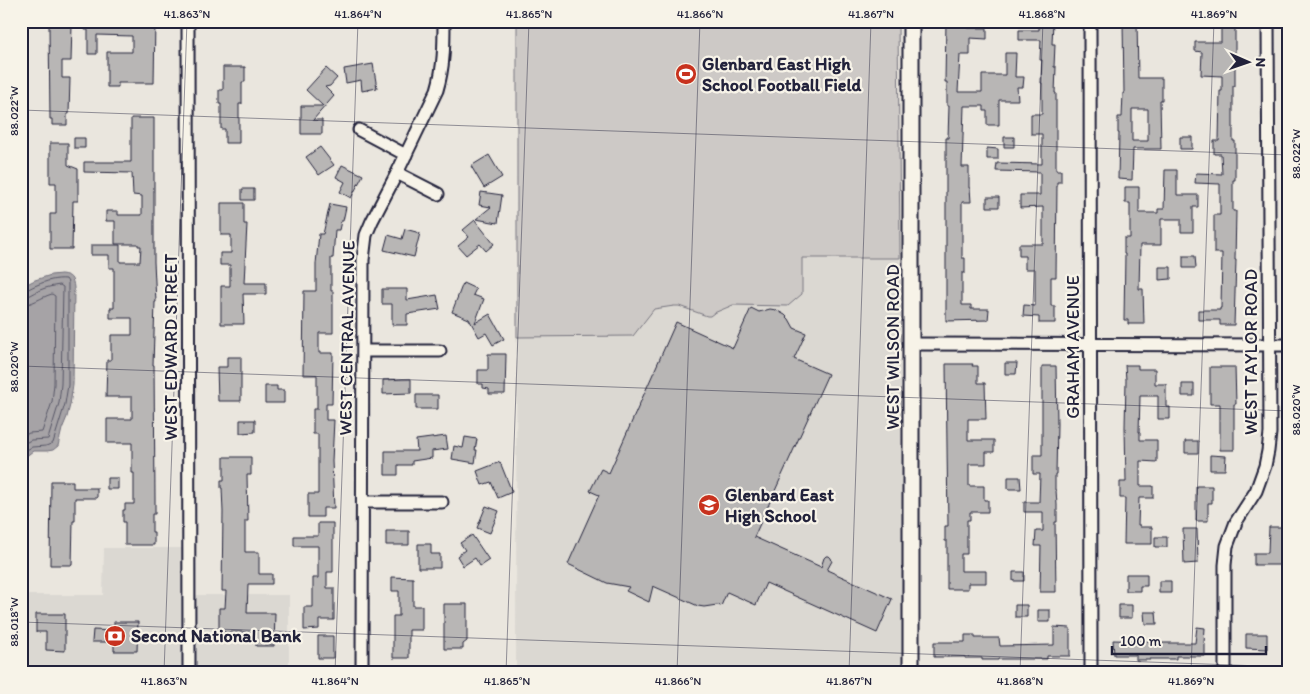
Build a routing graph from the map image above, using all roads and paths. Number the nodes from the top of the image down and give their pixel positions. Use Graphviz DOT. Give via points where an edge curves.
graph roads {
  1 [pos="188,21"];
  2 [pos="444,21"];
  3 [pos="911,21"];
  4 [pos="1090,21"];
  5 [pos="1268,21"];
  6 [pos="359,130"];
  7 [pos="406,155"];
  8 [pos="397,173"];
  9 [pos="438,194"];
  10 [pos="912,344"];
  11 [pos="1090,344"];
  12 [pos="1269,345"];
  13 [pos="1289,345"];
  14 [pos="440,350"];
  15 [pos="363,351"];
  16 [pos="363,502"];
  17 [pos="442,502"];
  18 [pos="189,673"];
  19 [pos="362,673"];
  20 [pos="911,673"];
  21 [pos="1091,673"];
  22 [pos="1225,673"];
  1 -- 18 [label="street, WEST EDWARD STREET"];
  2 -- 7 [label="street, WEST CENTRAL AVENUE" via="441,77"];
  3 -- 10 [label="street, WEST WILSON ROAD"];
  4 -- 11 [label="street, GRAHAM AVENUE"];
  5 -- 12 [label="street, WEST TAYLOR ROAD"];
  6 -- 7 [label="street"];
  7 -- 8 [label="street, WEST CENTRAL AVENUE"];
  8 -- 9 [label="street"];
  8 -- 15 [label="street, WEST CENTRAL AVENUE" via="372,221 364,245"];
  10 -- 11 [label="street"];
  10 -- 20 [label="street, WEST WILSON ROAD"];
  11 -- 12 [label="street"];
  11 -- 21 [label="street, GRAHAM AVENUE"];
  12 -- 13 [label="street"];
  12 -- 22 [label="street, WEST TAYLOR ROAD" via="1268,451 1256,491 1236,522 1225,556"];
  14 -- 15 [label="street"];
  15 -- 16 [label="street, WEST CENTRAL AVENUE"];
  16 -- 17 [label="street"];
  16 -- 19 [label="street, WEST CENTRAL AVENUE"];
}
